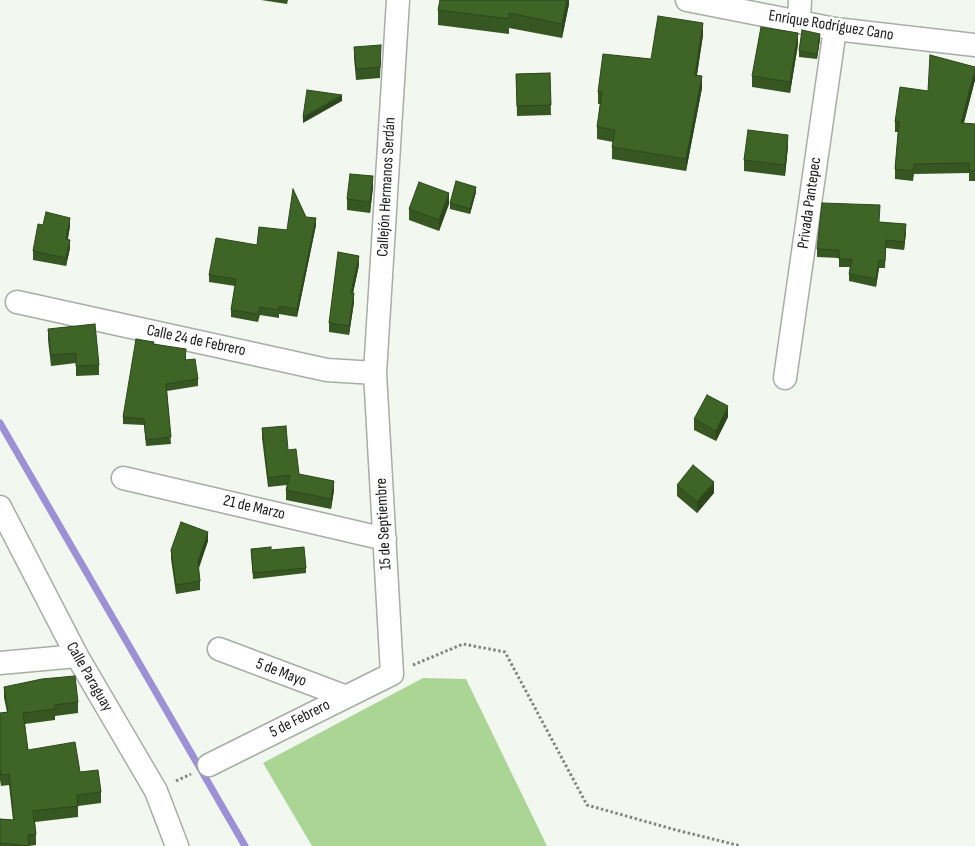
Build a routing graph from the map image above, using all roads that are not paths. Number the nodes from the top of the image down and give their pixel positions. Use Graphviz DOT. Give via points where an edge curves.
graph roads {
  1 [pos="398,0"];
  2 [pos="687,0"];
  3 [pos="800,0"];
  4 [pos="799,22"];
  5 [pos="835,28"];
  6 [pos="975,45"];
  7 [pos="17,302"];
  8 [pos="375,373"];
  9 [pos="785,378"];
  10 [pos="123,478"];
  11 [pos="0,507"];
  12 [pos="385,538"];
  13 [pos="219,649"];
  14 [pos="77,656"];
  15 [pos="0,663"];
  16 [pos="392,674"];
  17 [pos="344,696"];
  18 [pos="209,765"];
  19 [pos="176,846"];
  1 -- 8 [label="street, Callejón Hermanos Serdán"];
  2 -- 4 [label="street, Enrique Rodríguez Cano"];
  3 -- 4 [label="street"];
  4 -- 5 [label="street, Enrique Rodríguez Cano"];
  5 -- 6 [label="street, Enrique Rodríguez Cano"];
  5 -- 9 [label="street, Privada Pantepec"];
  7 -- 8 [label="street, Calle 24 de Febrero" via="327,370"];
  8 -- 12 [label="street, 15 de Septiembre"];
  10 -- 12 [label="street, 21 de Marzo"];
  11 -- 14 [label="street, Calle Paraguay"];
  12 -- 16 [label="street, 15 de Septiembre"];
  13 -- 17 [label="street, 5 de Mayo"];
  14 -- 15 [label="street"];
  14 -- 19 [label="street, Calle Paraguay" via="156,791"];
  16 -- 17 [label="street, 5 de Febrero"];
  17 -- 18 [label="street, 5 de Febrero"];
}
